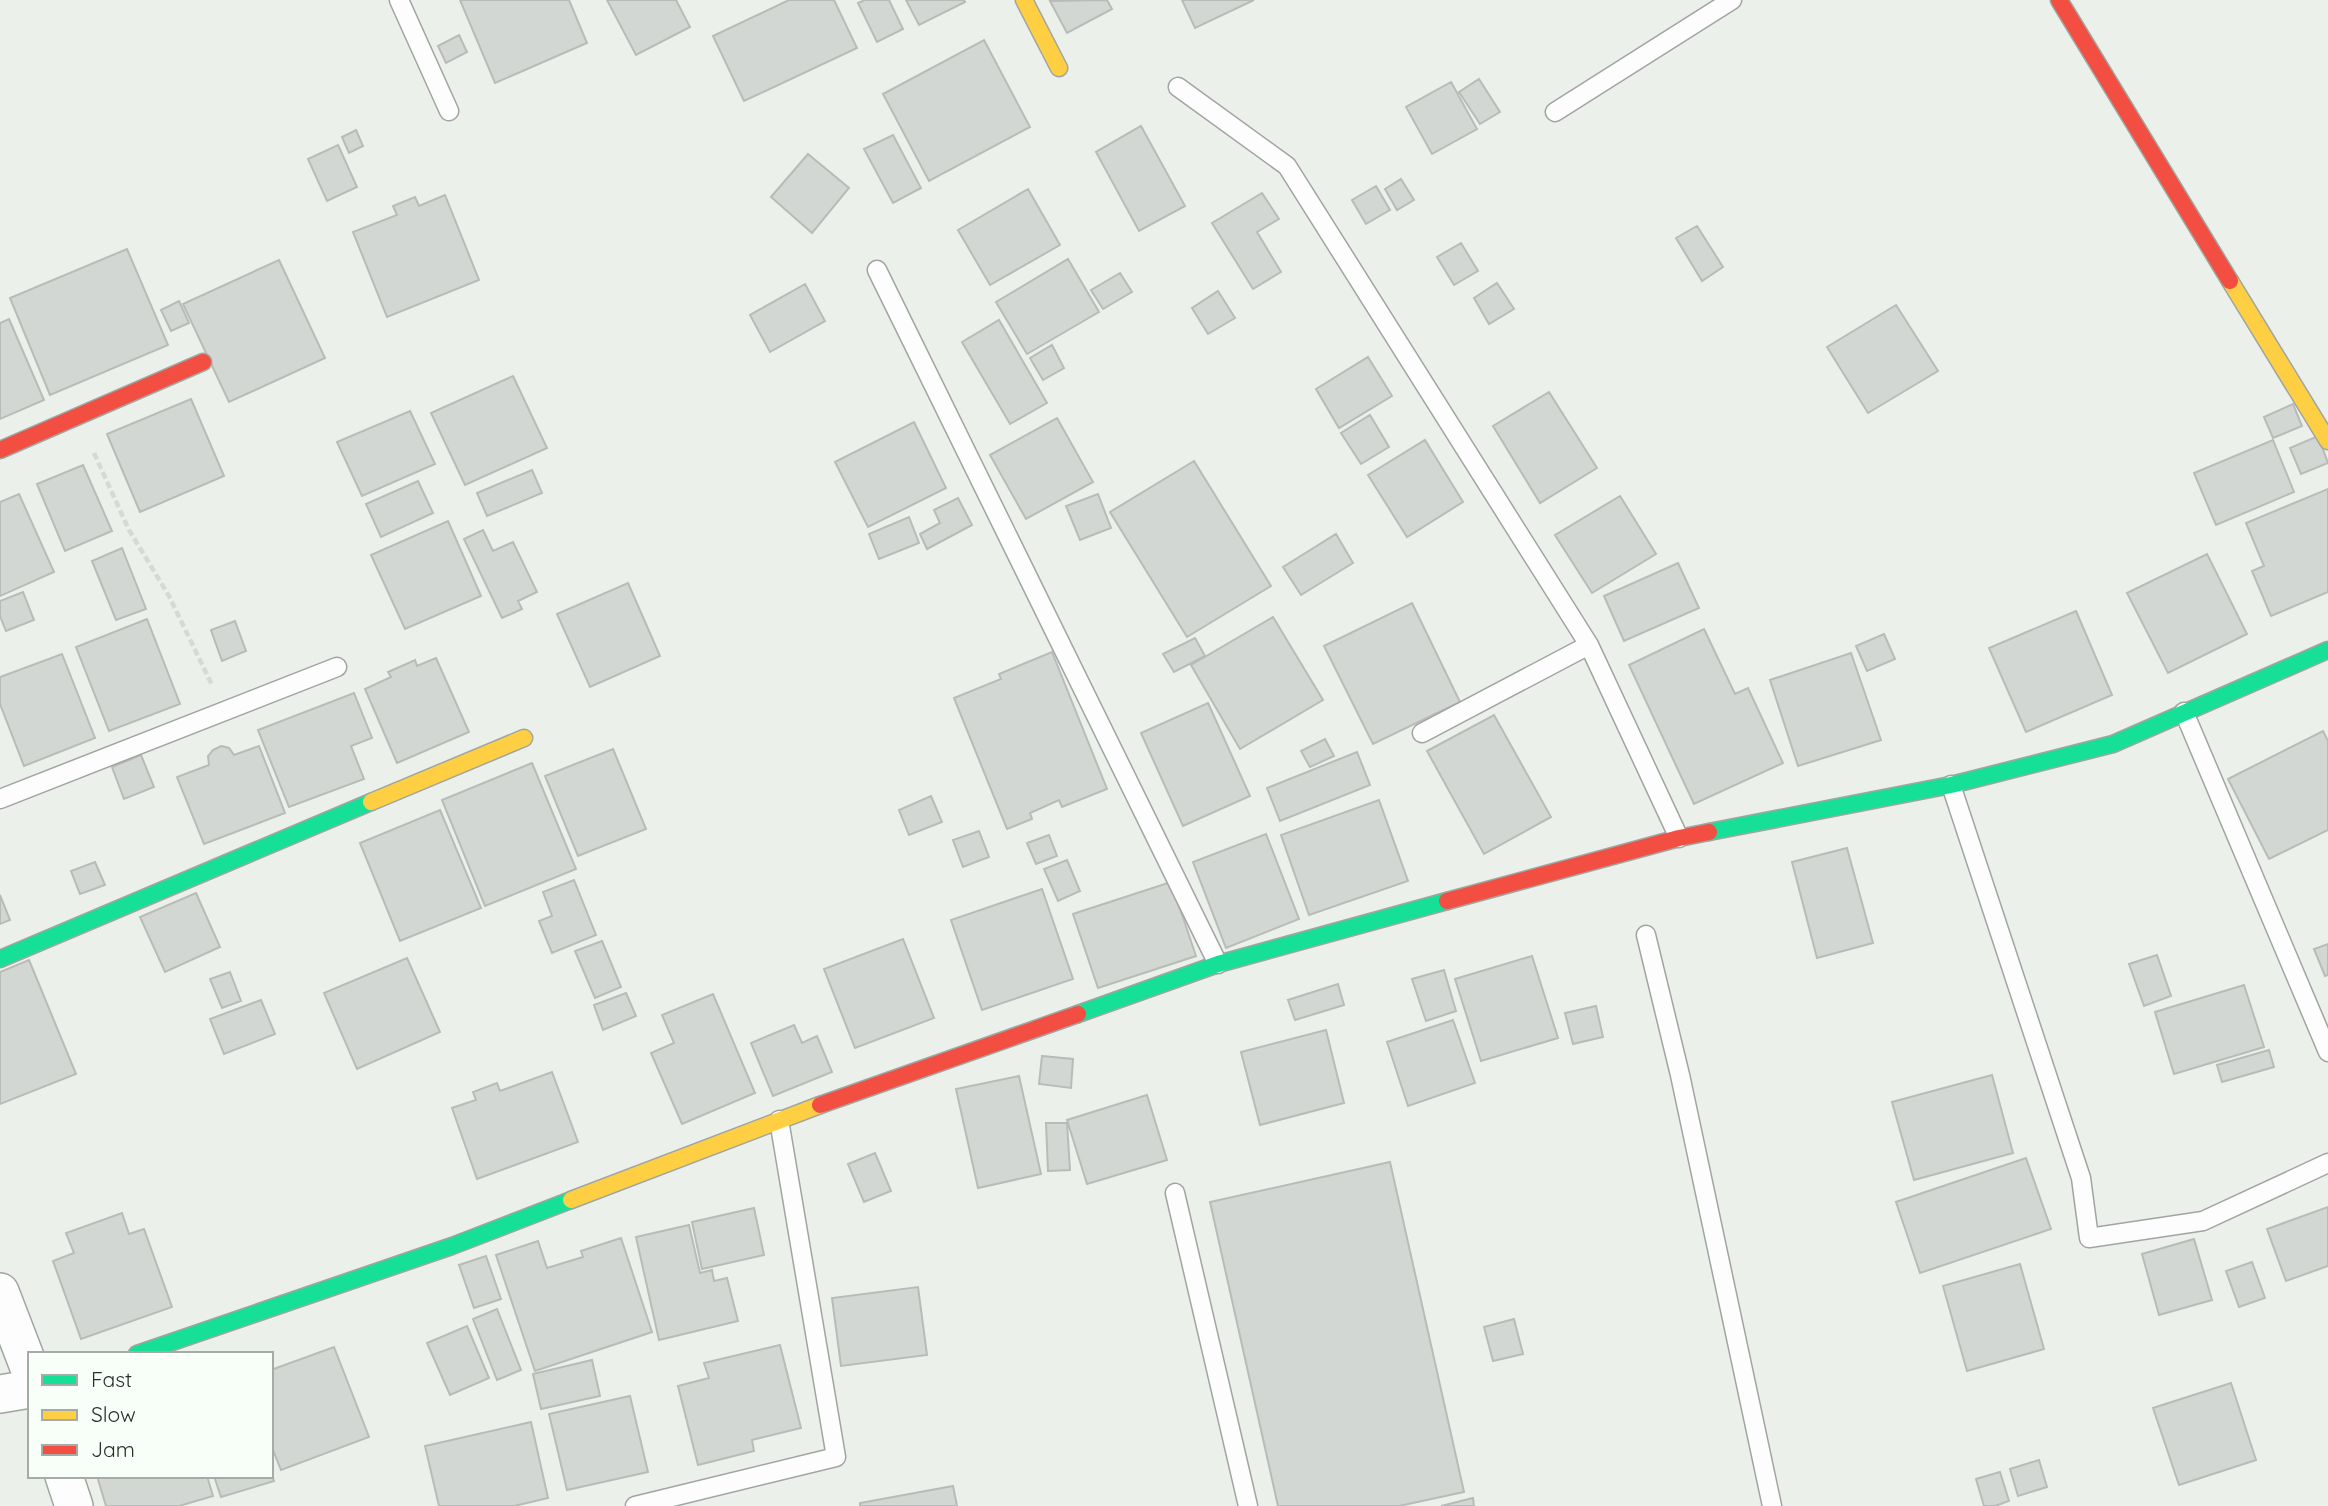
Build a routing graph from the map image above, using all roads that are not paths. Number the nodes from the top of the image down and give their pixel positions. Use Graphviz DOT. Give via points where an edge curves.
graph roads {
  1 [pos="399,0"];
  2 [pos="1024,0"];
  3 [pos="1732,0"];
  4 [pos="2059,0"];
  5 [pos="1059,68"];
  6 [pos="1178,87"];
  7 [pos="449,111"];
  8 [pos="1555,112"];
  9 [pos="877,270"];
  10 [pos="203,362"];
  11 [pos="2328,441"];
  12 [pos="0,450"];
  13 [pos="1589,645"];
  14 [pos="2328,650"];
  15 [pos="337,667"];
  16 [pos="2184,712"];
  17 [pos="1422,733"];
  18 [pos="524,738"];
  19 [pos="1951,785"];
  20 [pos="0,799"];
  21 [pos="1679,838"];
  22 [pos="1646,935"];
  23 [pos="0,959"];
  24 [pos="1218,964"];
  25 [pos="2328,1052"];
  26 [pos="779,1119"];
  27 [pos="2328,1163"];
  28 [pos="1175,1193"];
  29 [pos="0,1292"];
  30 [pos="143,1352"];
  31 [pos="28,1365"];
  32 [pos="28,1389"];
  33 [pos="0,1394"];
  34 [pos="65,1478"];
  35 [pos="74,1506"];
  36 [pos="635,1506"];
  37 [pos="1248,1506"];
  38 [pos="1772,1506"];
  1 -- 7 [label="lane"];
  2 -- 5 [label="street"];
  3 -- 8 [label="lane"];
  4 -- 11 [label="street"];
  6 -- 13 [label="lane" via="1287,166"];
  9 -- 24 [label="lane"];
  10 -- 12 [label="street"];
  13 -- 17 [label="lane"];
  13 -- 21 [label="lane"];
  14 -- 16 [label="street"];
  15 -- 20 [label="lane"];
  16 -- 19 [label="street" via="2113,744"];
  16 -- 25 [label="lane"];
  18 -- 23 [label="street"];
  19 -- 21 [label="street"];
  19 -- 27 [label="lane" via="2081,1178 2089,1238 2203,1222"];
  21 -- 24 [label="street"];
  22 -- 38 [label="lane"];
  24 -- 26 [label="street"];
  26 -- 30 [label="street" via="452,1246"];
  26 -- 36 [label="lane" via="836,1457"];
  28 -- 37 [label="lane"];
  29 -- 31 [label="street"];
  32 -- 33 [label="street"];
  34 -- 35 [label="street"];
}
